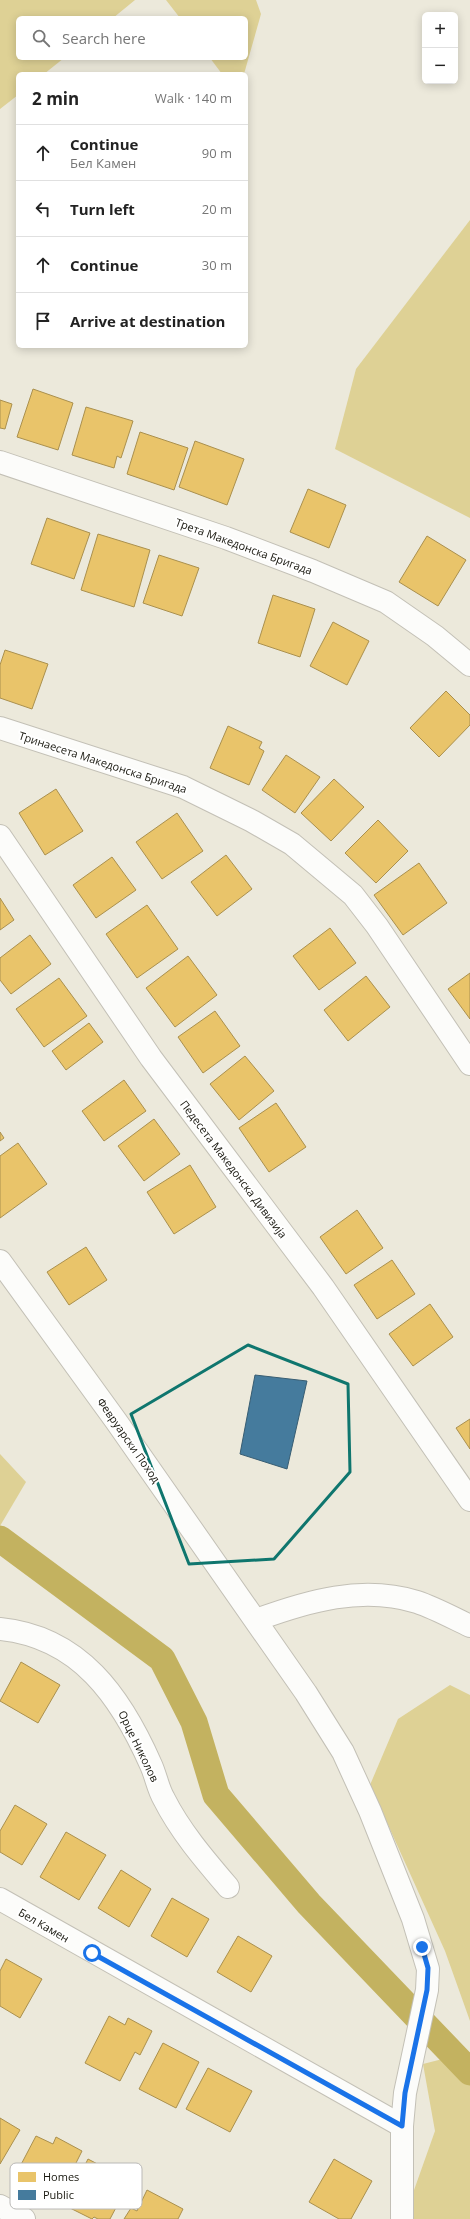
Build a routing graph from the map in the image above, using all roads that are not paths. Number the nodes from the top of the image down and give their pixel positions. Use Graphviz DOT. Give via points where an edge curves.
graph roads {
  1 [pos="0,462"];
  2 [pos="470,665"];
  3 [pos="0,728"];
  4 [pos="0,836"];
  5 [pos="470,1064"];
  6 [pos="0,1262"];
  7 [pos="470,1500"];
  8 [pos="256,1620"];
  9 [pos="470,1626"];
  10 [pos="0,1628"];
  11 [pos="228,1887"];
  12 [pos="0,1899"];
  13 [pos="402,2126"];
  14 [pos="0,2206"];
  15 [pos="24,2219"];
  16 [pos="402,2219"];
  1 -- 2 [label="street, Трета Македонска Бригада" via="226,538 386,602 435,636"];
  3 -- 5 [label="street, Тринаесета Македонска Бригада" via="183,787 292,844 353,895 377,926"];
  4 -- 7 [label="street, Педесета Македонска Дивизија" via="151,1058 323,1287"];
  6 -- 8 [label="street, Февруарски Поход"];
  8 -- 9 [label="street" via="312,1601 374,1594 418,1603"];
  8 -- 13 [label="street, Февруарски Поход" via="343,1752 370,1811 413,1919 428,1968 427,1990 405,2093"];
  10 -- 11 [label="street, Орце Николов" via="49,1640 88,1666 126,1715 151,1766 163,1799 196,1849"];
  12 -- 13 [label="street, Бел Камен"];
  13 -- 16 [label="street, Февруарски Поход"];
  14 -- 15 [label="street"];
}
